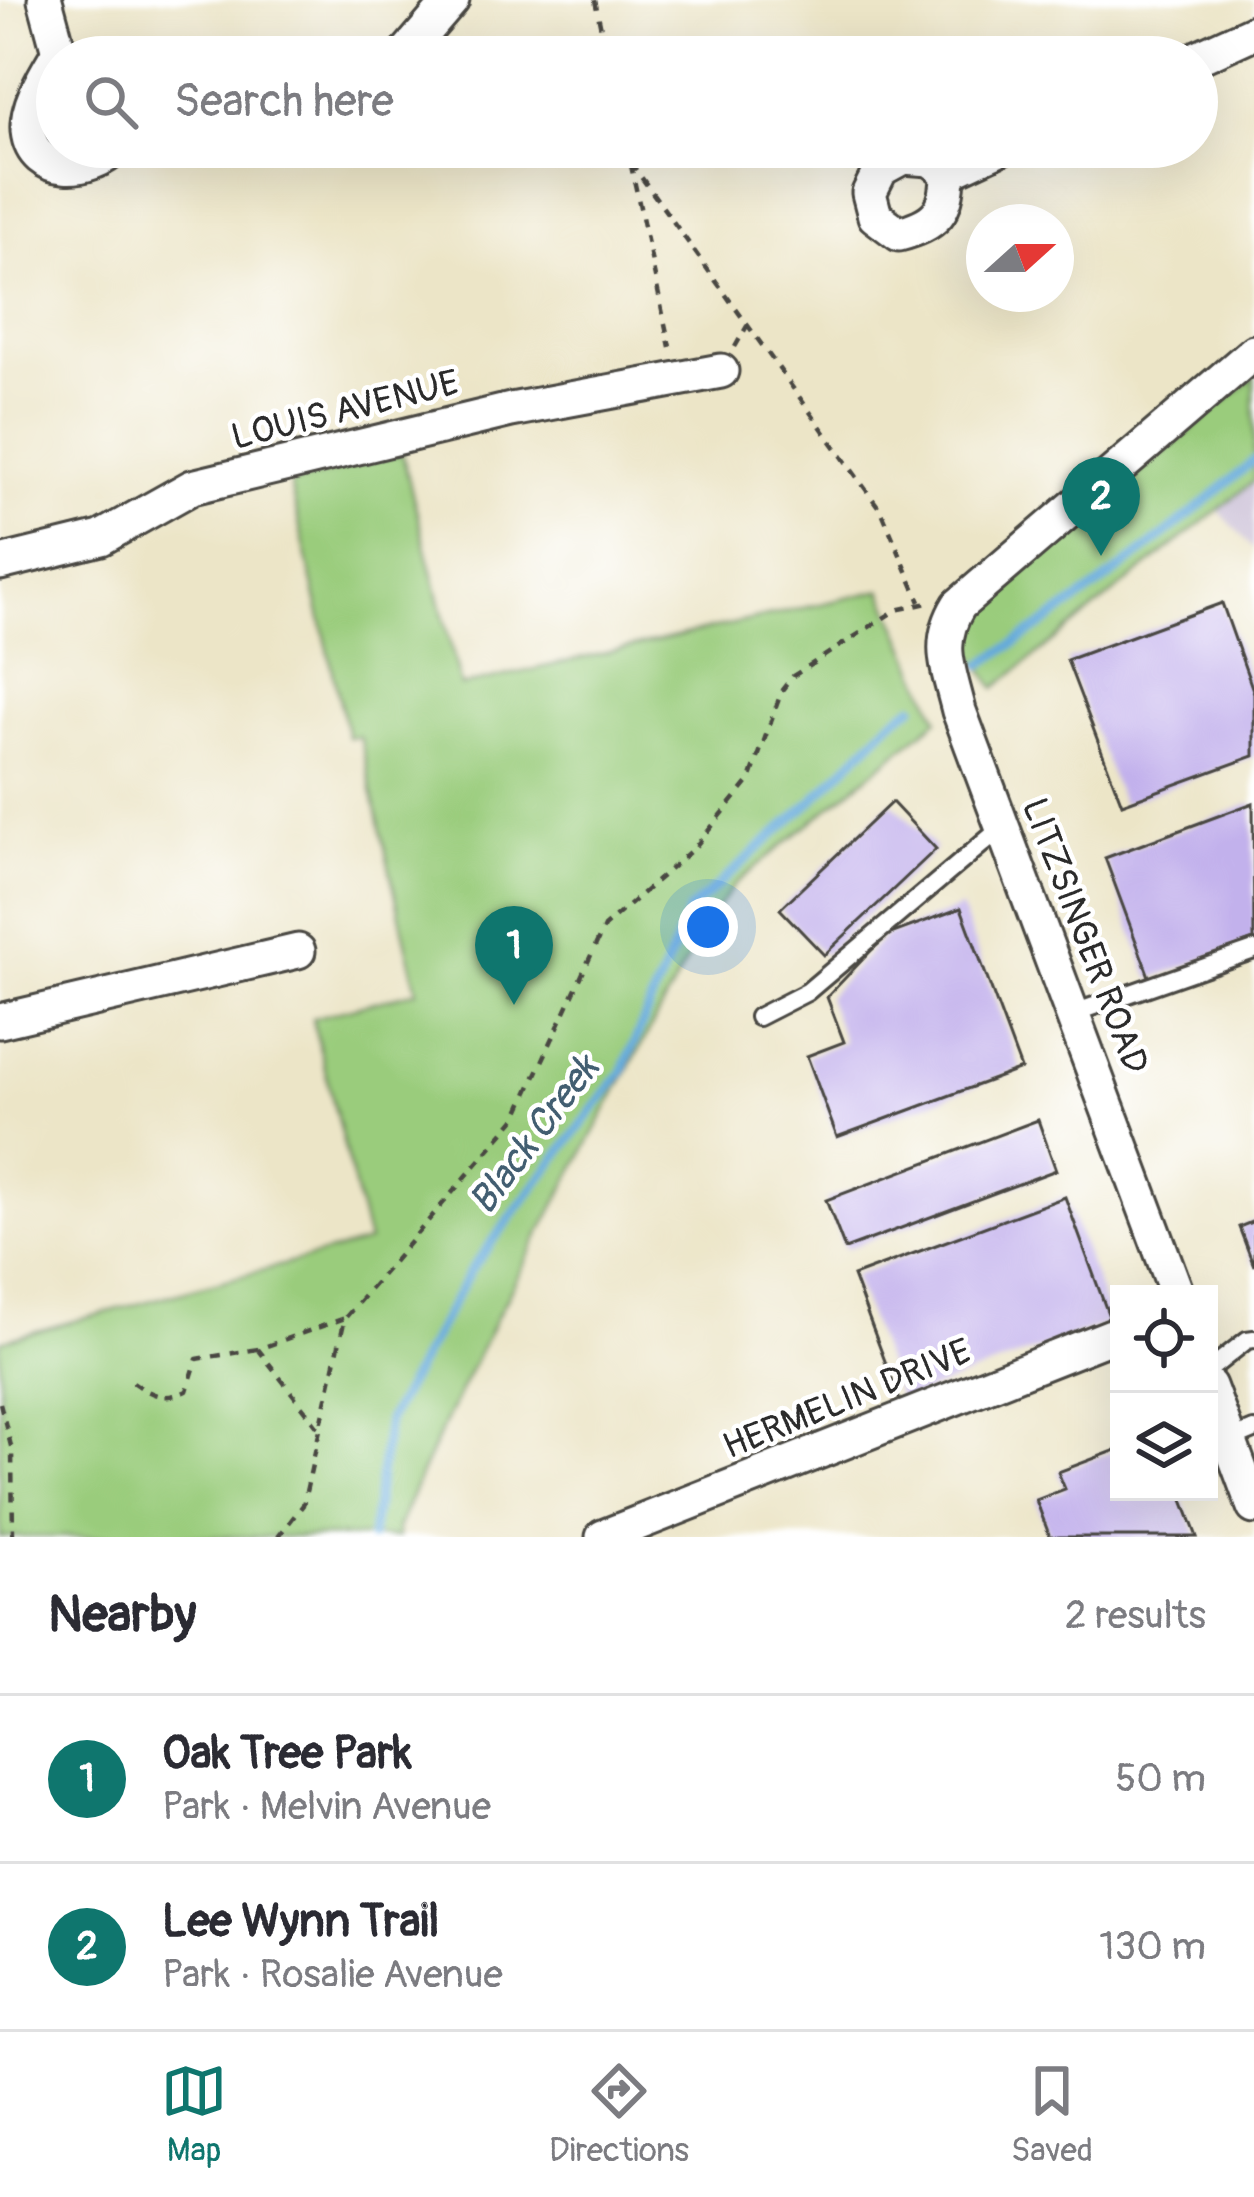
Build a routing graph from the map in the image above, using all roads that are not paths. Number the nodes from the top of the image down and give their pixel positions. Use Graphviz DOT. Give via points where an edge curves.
graph roads {
  1 [pos="45,0"];
  2 [pos="452,0"];
  3 [pos="1254,32"];
  4 [pos="57,36"];
  5 [pos="421,36"];
  6 [pos="1218,48"];
  7 [pos="36,97"];
  8 [pos="36,150"];
  9 [pos="957,168"];
  10 [pos="948,172"];
  11 [pos="1254,352"];
  12 [pos="721,370"];
  13 [pos="0,563"];
  14 [pos="1001,828"];
  15 [pos="1254,950"];
  16 [pos="298,951"];
  17 [pos="1074,1013"];
  18 [pos="758,1017"];
  19 [pos="0,1021"];
  20 [pos="1174,1285"];
  21 [pos="1110,1337"];
  22 [pos="1254,1340"];
  23 [pos="1218,1363"];
  24 [pos="1214,1393"];
  25 [pos="1242,1435"];
  26 [pos="1254,1507"];
  27 [pos="666,1525"];
  28 [pos="603,1537"];
  1 -- 4 [label="street"];
  2 -- 5 [label="street"];
  3 -- 6 [label="street"];
  7 -- 8 [label="street" via="28,131"];
  9 -- 10 [label="street"];
  11 -- 14 [label="street, LITZSINGER ROAD" via="946,604 943,646"];
  12 -- 13 [label="street, LOUIS AVENUE" via="511,410 192,487 101,538"];
  14 -- 17 [label="street, LITZSINGER ROAD"];
  14 -- 18 [label="lane" via="807,992"];
  15 -- 17 [label="lane"];
  16 -- 19 [label="street"];
  17 -- 20 [label="street, LITZSINGER ROAD"];
  21 -- 27 [label="street, HERMELIN DRIVE"];
  22 -- 23 [label="lane"];
  24 -- 25 [label="street"];
  25 -- 26 [label="street"];
  27 -- 28 [label="street, HERMELIN DRIVE"];
}
